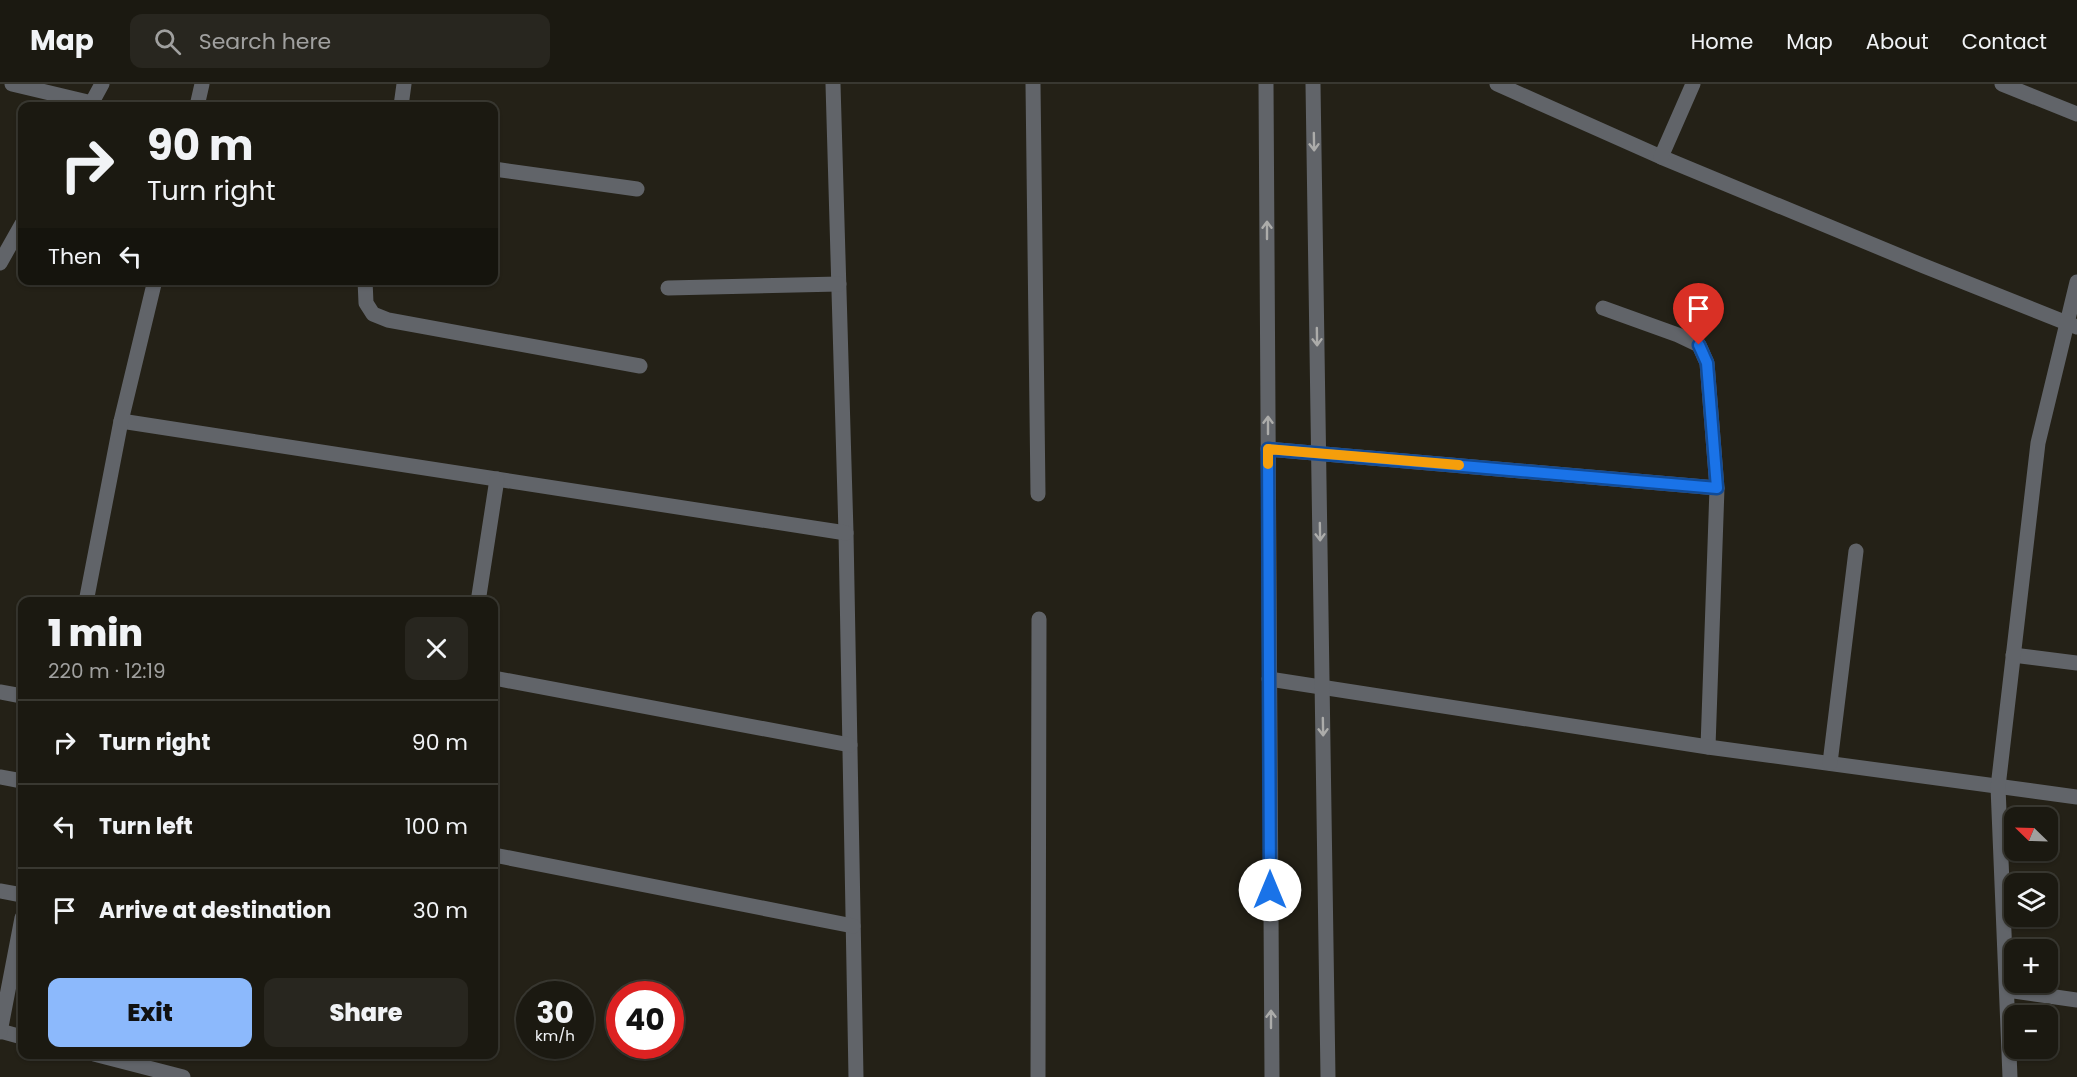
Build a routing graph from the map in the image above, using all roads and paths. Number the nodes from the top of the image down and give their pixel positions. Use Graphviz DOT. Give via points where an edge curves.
graph roads {
  1 [pos="12,84"];
  2 [pos="102,84"];
  3 [pos="202,84"];
  4 [pos="404,84"];
  5 [pos="833,84"];
  6 [pos="1033,84"];
  7 [pos="1266,84"];
  8 [pos="1313,84"];
  9 [pos="1497,84"];
  10 [pos="1693,84"];
  11 [pos="2002,84"];
  12 [pos="80,102"];
  13 [pos="93,102"];
  14 [pos="198,102"];
  15 [pos="402,102"];
  16 [pos="2077,114"];
  17 [pos="1661,157"];
  18 [pos="498,170"];
  19 [pos="638,189"];
  20 [pos="18,231"];
  21 [pos="0,263"];
  22 [pos="2077,282"];
  23 [pos="839,284"];
  24 [pos="154,285"];
  25 [pos="365,285"];
  26 [pos="669,288"];
  27 [pos="1603,308"];
  28 [pos="2072,325"];
  29 [pos="640,366"];
  30 [pos="121,421"];
  31 [pos="1268,449"];
  32 [pos="1318,453"];
  33 [pos="497,479"];
  34 [pos="1717,488"];
  35 [pos="1038,494"];
  36 [pos="846,533"];
  37 [pos="1856,551"];
  38 [pos="87,597"];
  39 [pos="479,597"];
  40 [pos="1039,618"];
  41 [pos="2013,655"];
  42 [pos="2077,663"];
  43 [pos="498,679"];
  44 [pos="1269,679"];
  45 [pos="1323,686"];
  46 [pos="0,692"];
  47 [pos="18,695"];
  48 [pos="850,745"];
  49 [pos="1708,747"];
  50 [pos="1830,763"];
  51 [pos="0,777"];
  52 [pos="18,780"];
  53 [pos="1998,787"];
  54 [pos="2077,797"];
  55 [pos="498,856"];
  56 [pos="0,891"];
  57 [pos="18,894"];
  58 [pos="853,926"];
  59 [pos="2005,939"];
  60 [pos="18,949"];
  61 [pos="2007,993"];
  62 [pos="2028,993"];
  63 [pos="2077,1000"];
  64 [pos="2,1008"];
  65 [pos="0,1031"];
  66 [pos="18,1035"];
  67 [pos="113,1059"];
  68 [pos="183,1077"];
  69 [pos="856,1077"];
  70 [pos="1038,1077"];
  71 [pos="1272,1077"];
  72 [pos="1328,1077"];
  73 [pos="2010,1077"];
  1 -- 12 [label="street"];
  2 -- 13 [label="street"];
  3 -- 14 [label="street"];
  4 -- 15 [label="street"];
  5 -- 23 [label="street"];
  6 -- 35 [label="street"];
  31 -- 7 [label="street, one-way"];
  8 -- 32 [label="street, one-way"];
  9 -- 17 [label="street"];
  10 -- 17 [label="street"];
  11 -- 16 [label="street"];
  17 -- 28 [label="street"];
  18 -- 19 [label="street"];
  20 -- 21 [label="street"];
  22 -- 28 [label="street"];
  23 -- 26 [label="street"];
  23 -- 36 [label="street"];
  24 -- 30 [label="street"];
  25 -- 29 [label="street" via="369,308 388,320"];
  27 -- 34 [label="street" via="1699,345 1707,363"];
  28 -- 41 [label="street" via="2038,443"];
  30 -- 33 [label="street"];
  30 -- 38 [label="street"];
  31 -- 32 [label="street"];
  31 -- 44 [label="street"];
  32 -- 34 [label="street"];
  32 -- 45 [label="street, one-way"];
  33 -- 36 [label="street"];
  33 -- 39 [label="street"];
  34 -- 49 [label="street"];
  36 -- 48 [label="street"];
  37 -- 50 [label="street"];
  40 -- 70 [label="street"];
  41 -- 42 [label="street"];
  41 -- 53 [label="street"];
  43 -- 48 [label="street"];
  44 -- 45 [label="street"];
  71 -- 44 [label="street, one-way"];
  45 -- 49 [label="street"];
  45 -- 72 [label="street, one-way"];
  46 -- 47 [label="street"];
  48 -- 58 [label="street"];
  49 -- 50 [label="street"];
  50 -- 53 [label="street"];
  51 -- 52 [label="street"];
  53 -- 54 [label="street"];
  53 -- 59 [label="street"];
  55 -- 58 [label="street"];
  56 -- 57 [label="street"];
  58 -- 69 [label="street"];
  60 -- 64 [label="street"];
  61 -- 73 [label="street"];
  62 -- 63 [label="street"];
  64 -- 65 [label="street"];
  65 -- 66 [label="street"];
  67 -- 68 [label="street"];
}
